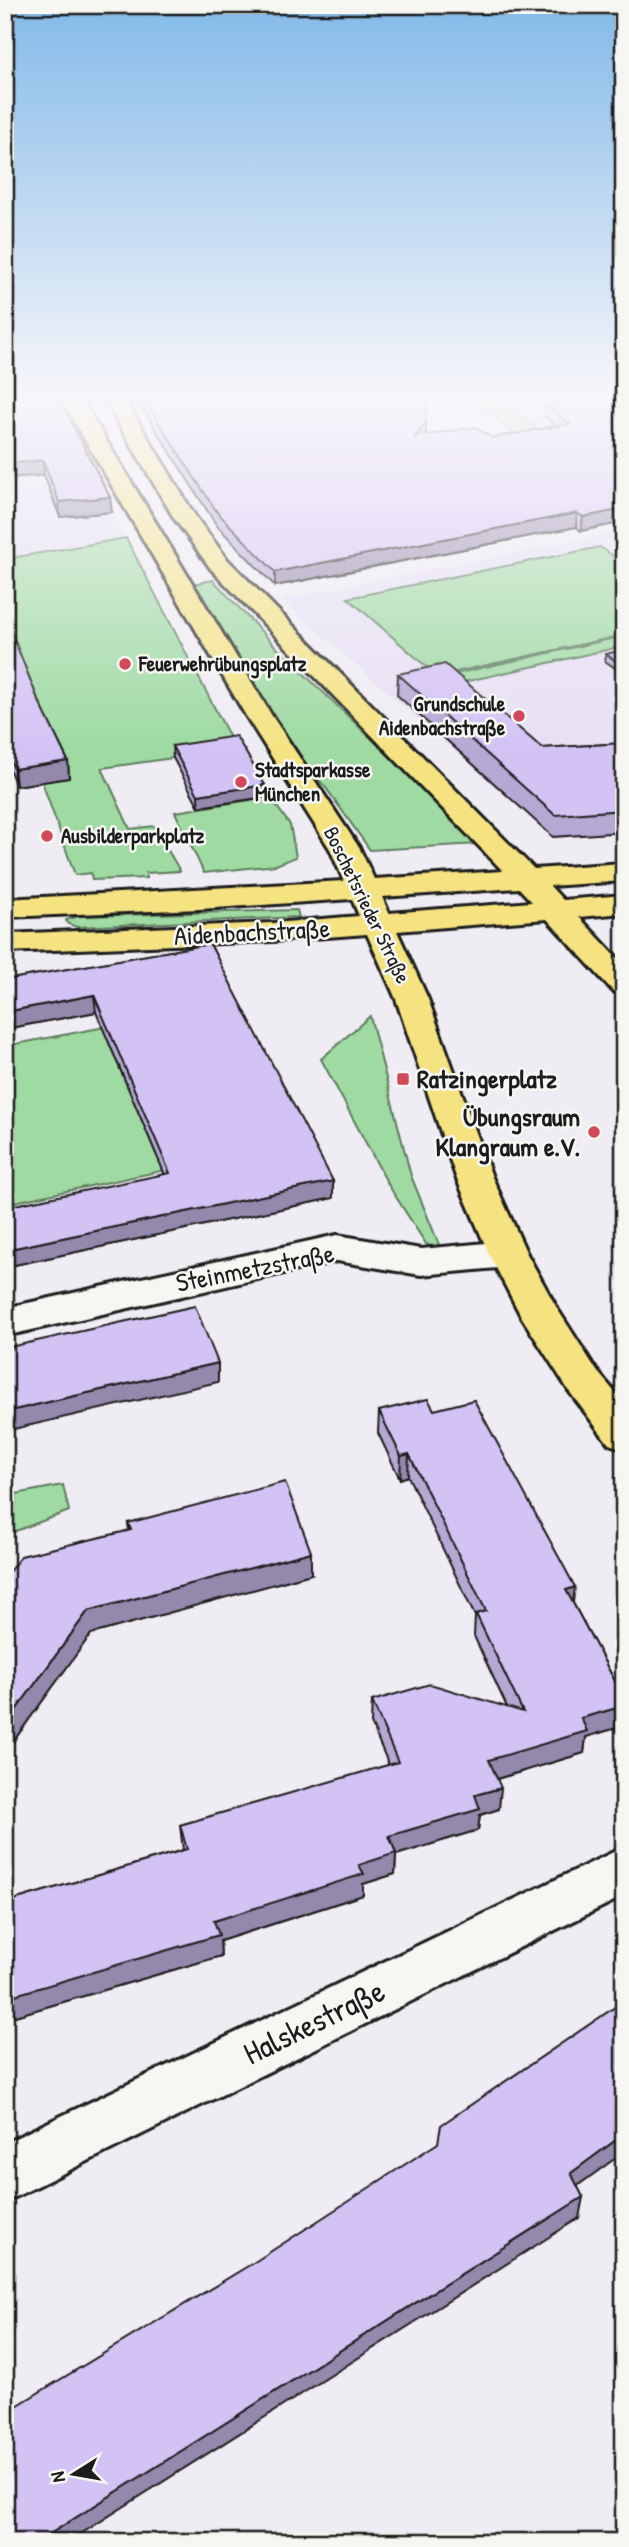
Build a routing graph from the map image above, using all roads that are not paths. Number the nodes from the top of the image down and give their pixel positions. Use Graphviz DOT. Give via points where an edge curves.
graph roads {
  1 [pos="139,514"];
  2 [pos="183,514"];
  3 [pos="624,872"];
  4 [pos="526,879"];
  5 [pos="364,890"];
  6 [pos="624,904"];
  7 [pos="18,907"];
  8 [pos="556,911"];
  9 [pos="379,924"];
  10 [pos="18,943"];
  11 [pos="624,984"];
  12 [pos="508,1254"];
  13 [pos="5,1322"];
  14 [pos="624,1433"];
  15 [pos="624,1870"];
  16 [pos="5,2174"];
  1 -- 5 [label="main road, Boschetsrieder Straße" via="259,716 345,849"];
  2 -- 4 [label="main road" via="219,564"];
  3 -- 4 [label="main road, Aidenbachstraße"];
  4 -- 5 [label="main road, Aidenbachstraße"];
  4 -- 8 [label="main road"];
  5 -- 7 [label="main road, Aidenbachstraße"];
  5 -- 9 [label="main road, Boschetsrieder Straße"];
  6 -- 8 [label="main road, Aidenbachstraße"];
  7 -- 10 [label="main road"];
  8 -- 9 [label="main road, Aidenbachstraße"];
  8 -- 11 [label="main road"];
  9 -- 10 [label="main road, Aidenbachstraße"];
  9 -- 12 [label="main road, Boschetsrieder Straße" via="412,999 474,1177"];
  12 -- 13 [label="street, Steinmetzstraße" via="421,1262 337,1248"];
  12 -- 14 [label="main road, Boschetsrieder Straße" via="541,1316"];
  15 -- 16 [label="street, Halskestraße"];
}
